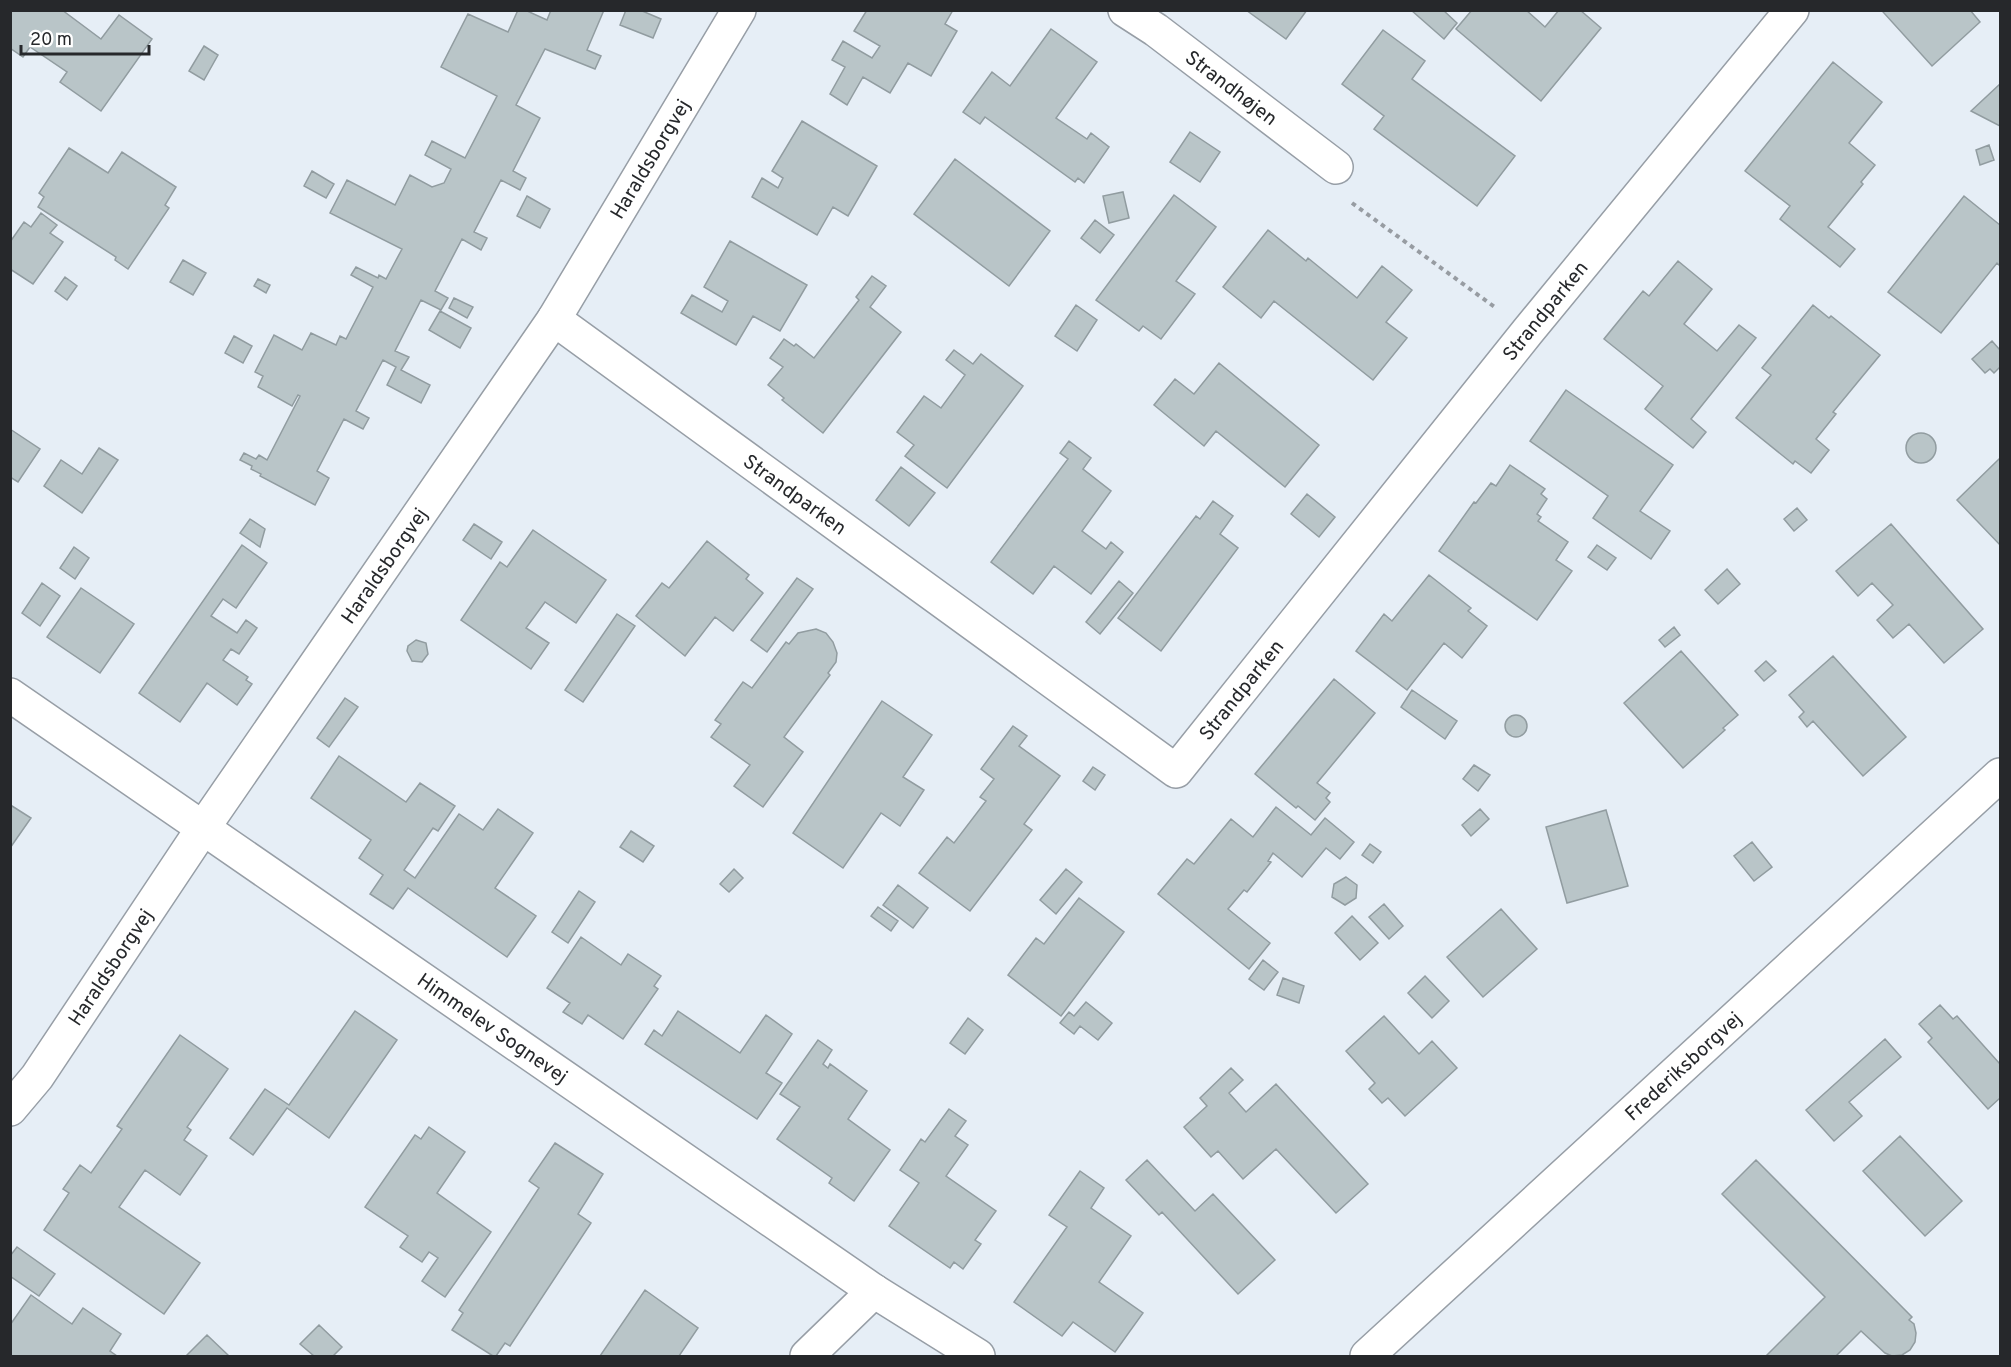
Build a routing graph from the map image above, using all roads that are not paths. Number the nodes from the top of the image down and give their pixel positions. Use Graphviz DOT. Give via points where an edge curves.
graph roads {
  1 [pos="739,10"];
  2 [pos="1125,10"];
  3 [pos="1792,10"];
  4 [pos="1336,167"];
  5 [pos="554,319"];
  6 [pos="10,695"];
  7 [pos="2001,775"];
  8 [pos="203,828"];
  9 [pos="10,1109"];
  10 [pos="874,1291"];
  11 [pos="807,1356"];
  12 [pos="978,1356"];
  13 [pos="1367,1356"];
  1 -- 5 [label="street, Haraldsborgvej"];
  2 -- 4 [label="street, Strandhøjen"];
  3 -- 5 [label="street, Strandparken" via="1528,331 1176,771"];
  5 -- 8 [label="street, Haraldsborgvej"];
  6 -- 8 [label="street, Himmelev Sognevej"];
  7 -- 13 [label="street, Frederiksborgvej"];
  8 -- 9 [label="street, Haraldsborgvej" via="37,1077"];
  8 -- 10 [label="street, Himmelev Sognevej"];
  10 -- 11 [label="street"];
  10 -- 12 [label="street, Himmelev Sognevej"];
}
